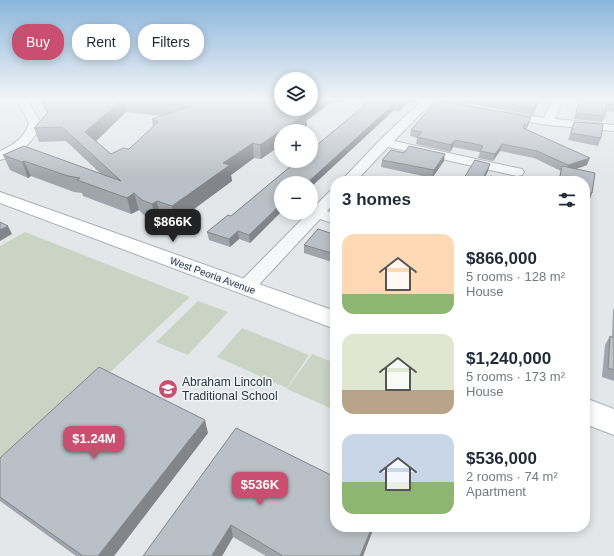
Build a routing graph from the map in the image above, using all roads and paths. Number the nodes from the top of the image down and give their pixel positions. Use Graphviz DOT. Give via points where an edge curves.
graph roads {
  1 [pos="34,125"];
  2 [pos="400,125"];
  3 [pos="580,125"];
  4 [pos="614,128"];
  5 [pos="384,144"];
  6 [pos="0,156"];
  7 [pos="517,172"];
  8 [pos="353,176"];
  9 [pos="0,197"];
  10 [pos="330,199"];
  11 [pos="318,211"];
  12 [pos="318,214"];
  13 [pos="330,217"];
  14 [pos="309,220"];
  15 [pos="246,287"];
  16 [pos="330,318"];
  17 [pos="590,413"];
  18 [pos="614,422"];
  1 -- 6 [label="street" via="32,134"];
  2 -- 5 [label="street"];
  3 -- 4 [label="street"];
  5 -- 7 [label="street"];
  5 -- 8 [label="street"];
  9 -- 15 [label="main road, West Peoria Avenue"];
  10 -- 11 [label="street"];
  12 -- 13 [label="street"];
  14 -- 15 [label="street"];
  15 -- 16 [label="main road, West Peoria Avenue"];
  17 -- 18 [label="main road"];
}
